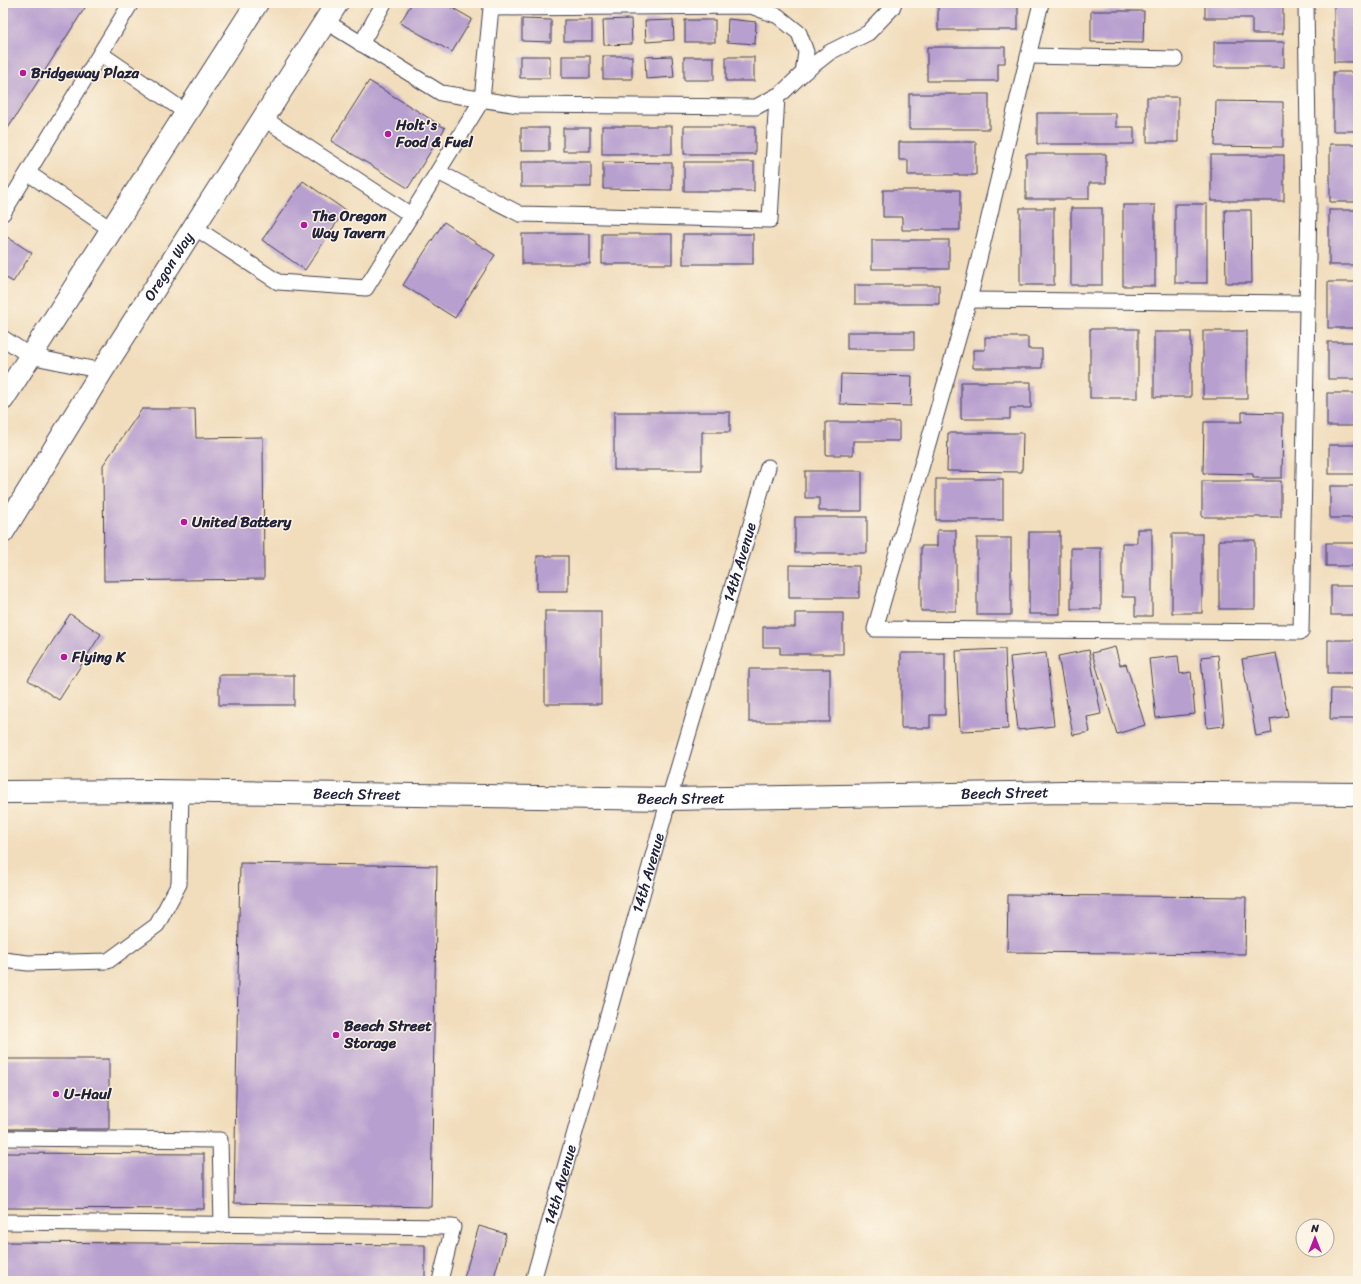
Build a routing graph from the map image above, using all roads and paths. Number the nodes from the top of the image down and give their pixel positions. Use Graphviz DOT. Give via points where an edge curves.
graph roads {
  1 [pos="131,3"];
  2 [pos="257,3"];
  3 [pos="337,3"];
  4 [pos="384,3"];
  5 [pos="894,3"];
  6 [pos="1041,3"];
  7 [pos="1306,3"];
  8 [pos="491,6"];
  9 [pos="325,21"];
  10 [pos="361,44"];
  11 [pos="101,54"];
  12 [pos="1029,56"];
  13 [pos="1175,59"];
  14 [pos="803,73"];
  15 [pos="776,96"];
  16 [pos="482,100"];
  17 [pos="187,114"];
  18 [pos="263,118"];
  19 [pos="438,172"];
  20 [pos="28,173"];
  21 [pos="3,213"];
  22 [pos="411,215"];
  23 [pos="194,227"];
  24 [pos="112,230"];
  25 [pos="969,300"];
  26 [pos="1307,304"];
  27 [pos="3,338"];
  28 [pos="30,356"];
  29 [pos="102,371"];
  30 [pos="3,399"];
  31 [pos="768,467"];
  32 [pos="3,532"];
  33 [pos="3,792"];
  34 [pos="181,792"];
  35 [pos="1358,794"];
  36 [pos="669,799"];
  37 [pos="3,960"];
  38 [pos="3,1138"];
  39 [pos="3,1222"];
  40 [pos="222,1224"];
  41 [pos="440,1281"];
  42 [pos="533,1281"];
  1 -- 11 [label="lane"];
  2 -- 17 [label="street"];
  3 -- 9 [label="street, Oregon Way"];
  4 -- 10 [label="lane"];
  5 -- 14 [label="lane" via="868,33 830,52"];
  6 -- 12 [label="lane"];
  7 -- 26 [label="lane" via="1309,202"];
  8 -- 14 [label="lane" via="750,6 778,16 799,33 806,52"];
  8 -- 16 [label="lane"];
  9 -- 10 [label="lane"];
  9 -- 18 [label="street, Oregon Way"];
  10 -- 16 [label="lane" via="440,93"];
  11 -- 17 [label="lane"];
  11 -- 20 [label="lane"];
  12 -- 13 [label="lane"];
  12 -- 25 [label="lane"];
  14 -- 15 [label="lane"];
  15 -- 16 [label="lane" via="756,107 518,106"];
  15 -- 19 [label="lane" via="770,220 520,214"];
  16 -- 19 [label="lane"];
  17 -- 24 [label="street"];
  18 -- 22 [label="lane"];
  18 -- 23 [label="street, Oregon Way"];
  19 -- 22 [label="lane"];
  20 -- 21 [label="lane"];
  20 -- 24 [label="lane"];
  22 -- 23 [label="lane" via="366,288 278,282"];
  23 -- 29 [label="street, Oregon Way"];
  24 -- 28 [label="street"];
  25 -- 26 [label="lane"];
  25 -- 26 [label="lane" via="875,629 1301,632"];
  27 -- 28 [label="lane"];
  28 -- 29 [label="lane"];
  28 -- 30 [label="street"];
  29 -- 32 [label="street, Oregon Way"];
  31 -- 36 [label="lane, 14th Avenue"];
  33 -- 34 [label="street, Beech Street"];
  34 -- 36 [label="street, Beech Street"];
  34 -- 37 [label="lane" via="179,884 157,925 108,961 28,963"];
  35 -- 36 [label="street, Beech Street" via="1063,792"];
  36 -- 42 [label="lane, 14th Avenue"];
  38 -- 40 [label="lane" via="220,1140"];
  39 -- 40 [label="lane"];
  40 -- 41 [label="lane" via="453,1228"];
}
